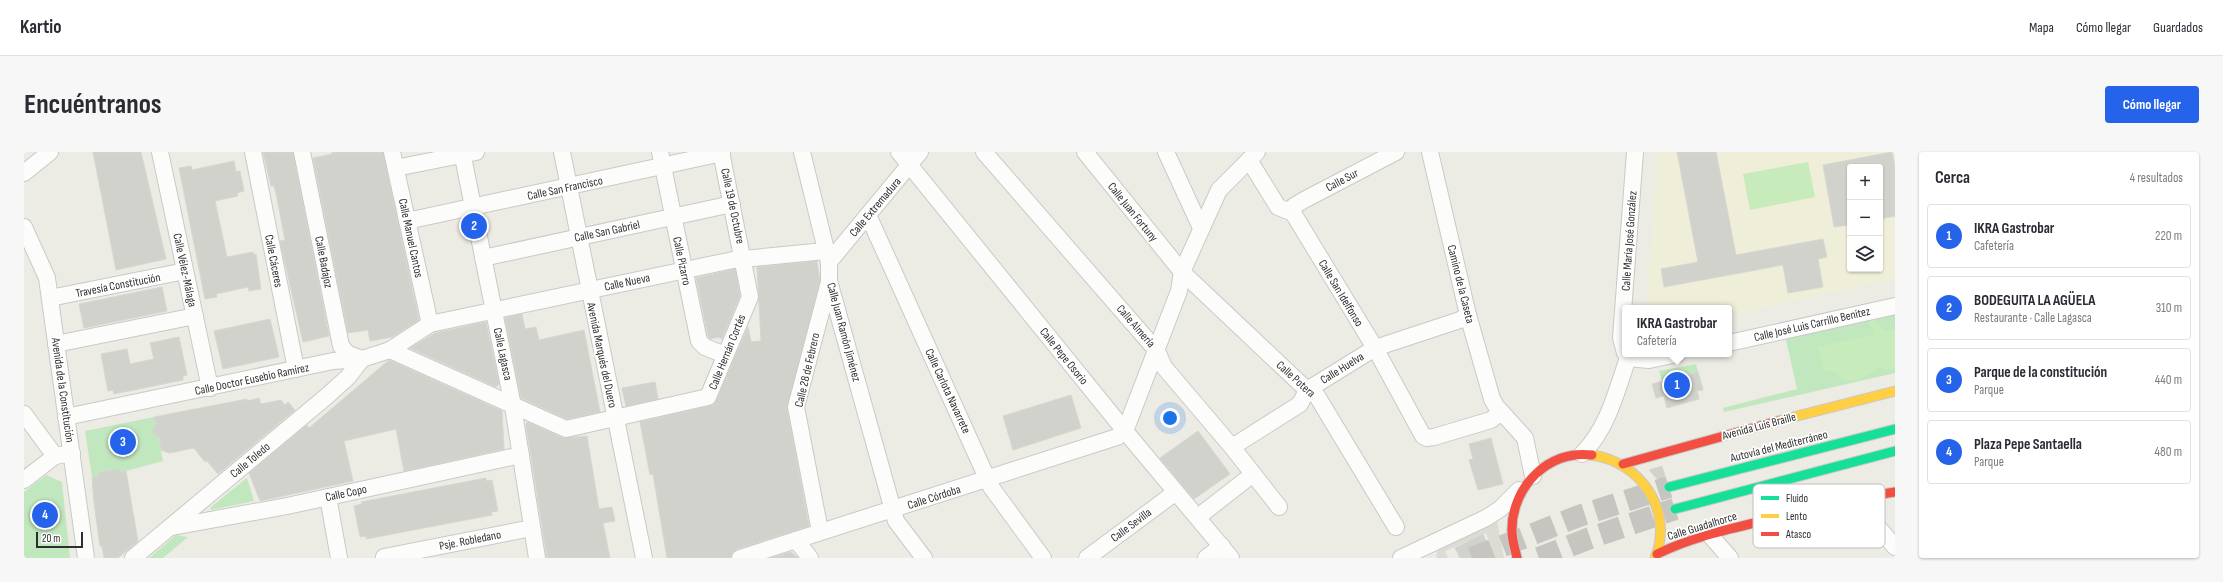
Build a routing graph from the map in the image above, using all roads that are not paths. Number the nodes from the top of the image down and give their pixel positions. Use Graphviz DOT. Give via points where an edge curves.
graph roads {
  1 [pos="50,152"];
  2 [pos="160,152"];
  3 [pos="253,152"];
  4 [pos="302,152"];
  5 [pos="562,152"];
  6 [pos="722,152"];
  7 [pos="802,152"];
  8 [pos="900,152"];
  9 [pos="920,152"];
  10 [pos="984,152"];
  11 [pos="1085,152"];
  12 [pos="1166,152"];
  13 [pos="1396,152"];
  14 [pos="1430,152"];
  15 [pos="1635,152"];
  16 [pos="467,153"];
  17 [pos="1253,156"];
  18 [pos="662,159"];
  19 [pos="394,160"];
  20 [pos="910,165"];
  21 [pos="24,173"];
  22 [pos="569,187"];
  23 [pos="732,204"];
  24 [pos="473,208"];
  25 [pos="1293,213"];
  26 [pos="868,215"];
  27 [pos="673,217"];
  28 [pos="407,221"];
  29 [pos="24,227"];
  30 [pos="1200,228"];
  31 [pos="579,237"];
  32 [pos="827,256"];
  33 [pos="483,258"];
  34 [pos="744,260"];
  35 [pos="684,270"];
  36 [pos="185,271"];
  37 [pos="1182,272"];
  38 [pos="829,281"];
  39 [pos="589,290"];
  40 [pos="50,298"];
  41 [pos="1623,305"];
  42 [pos="1895,306"];
  43 [pos="493,310"];
  44 [pos="1468,315"];
  45 [pos="195,316"];
  46 [pos="430,324"];
  47 [pos="1622,325"];
  48 [pos="1622,341"];
  49 [pos="1732,342"];
  50 [pos="56,344"];
  51 [pos="1375,348"];
  52 [pos="390,350"];
  53 [pos="1157,351"];
  54 [pos="725,355"];
  55 [pos="1625,357"];
  56 [pos="1635,357"];
  57 [pos="1663,357"];
  58 [pos="362,359"];
  59 [pos="296,369"];
  60 [pos="210,388"];
  61 [pos="1307,390"];
  62 [pos="1895,392"];
  63 [pos="514,406"];
  64 [pos="1501,412"];
  65 [pos="24,414"];
  66 [pos="66,417"];
  67 [pos="616,419"];
  68 [pos="1869,426"];
  69 [pos="1604,427"];
  70 [pos="1895,429"];
  71 [pos="1125,431"];
  72 [pos="1838,443"];
  73 [pos="1528,445"];
  74 [pos="1232,446"];
  75 [pos="1895,451"];
  76 [pos="72,453"];
  77 [pos="1582,454"];
  78 [pos="521,455"];
  79 [pos="55,456"];
  80 [pos="1552,461"];
  81 [pos="1618,461"];
  82 [pos="1820,470"];
  83 [pos="1865,470"];
  84 [pos="1253,474"];
  85 [pos="24,480"];
  86 [pos="1529,480"];
  87 [pos="990,483"];
  88 [pos="1768,484"];
  89 [pos="1669,487"];
  90 [pos="1753,488"];
  91 [pos="1176,492"];
  92 [pos="1895,492"];
  93 [pos="1885,494"];
  94 [pos="328,497"];
  95 [pos="1279,507"];
  96 [pos="1675,509"];
  97 [pos="893,510"];
  98 [pos="1198,517"];
  99 [pos="1753,523"];
  100 [pos="170,527"];
  101 [pos="1396,527"];
  102 [pos="532,528"];
  103 [pos="820,531"];
  104 [pos="1709,534"];
  105 [pos="1885,535"];
  106 [pos="796,540"];
  107 [pos="1895,547"];
  108 [pos="1226,552"];
  109 [pos="1656,556"];
  110 [pos="384,557"];
  111 [pos="86,558"];
  112 [pos="133,558"];
  113 [pos="339,558"];
  114 [pos="537,558"];
  115 [pos="644,558"];
  116 [pos="740,558"];
  117 [pos="810,558"];
  118 [pos="924,558"];
  119 [pos="1043,558"];
  120 [pos="1087,558"];
  121 [pos="1206,558"];
  122 [pos="1401,558"];
  123 [pos="1516,558"];
  124 [pos="1730,558"];
  1 -- 21 [label="street"];
  2 -- 36 [label="street, Calle Vélez-Málaga"];
  3 -- 59 [label="street, Calle Cáceres"];
  4 -- 58 [label="street, Calle Badajoz" via="341,346 348,354"];
  5 -- 22 [label="street, Avenida Marqués del Duero"];
  6 -- 18 [label="street, Calle San Francisco"];
  6 -- 23 [label="street, Calle 19 de Octubre"];
  7 -- 32 [label="street, Calle Juan Ramón Jiménez"];
  8 -- 20 [label="street, Calle Pepe Osorio"];
  9 -- 20 [label="street, Calle Extremadura"];
  10 -- 53 [label="street, Calle Almería"];
  11 -- 37 [label="street, Calle Juan Fortuny"];
  12 -- 30 [label="street"];
  13 -- 25 [label="street, Calle Sur" via="1304,200 1294,206"];
  14 -- 44 [label="street, Camino de la Caseta"];
  15 -- 41 [label="street, Calle María José González"];
  16 -- 19 [label="street"];
  16 -- 24 [label="street, Calle Lagasca"];
  17 -- 25 [label="street, Calle San Idelfonso" via="1278,206"];
  17 -- 30 [label="street" via="1219,190"];
  18 -- 22 [label="street, Calle San Francisco"];
  18 -- 27 [label="street, Calle Pizarro"];
  19 -- 28 [label="street, Calle Manuel Cantos"];
  20 -- 26 [label="street, Calle Extremadura"];
  20 -- 71 [label="street, Calle Pepe Osorio"];
  22 -- 24 [label="street, Calle San Francisco"];
  22 -- 31 [label="street, Avenida Marqués del Duero"];
  23 -- 27 [label="street, Calle San Gabriel"];
  23 -- 34 [label="street, Calle 19 de Octubre"];
  24 -- 28 [label="street, Calle San Francisco"];
  24 -- 33 [label="street, Calle Lagasca"];
  25 -- 51 [label="street, Calle San Idelfonso"];
  26 -- 32 [label="street, Calle Extremadura"];
  26 -- 87 [label="street, Calle Carlota Navarrete"];
  27 -- 31 [label="street, Calle San Gabriel"];
  27 -- 35 [label="street, Calle Pizarro"];
  28 -- 46 [label="street, Calle Manuel Cantos"];
  29 -- 40 [label="street, Avenida de la Constitución" via="47,278"];
  30 -- 37 [label="street"];
  31 -- 33 [label="street, Calle San Gabriel"];
  31 -- 39 [label="street, Avenida Marqués del Duero"];
  32 -- 34 [label="street, Calle Nueva"];
  32 -- 38 [label="street, Calle Juan Ramón Jiménez"];
  33 -- 43 [label="street, Calle Lagasca"];
  34 -- 35 [label="street, Calle Nueva"];
  34 -- 54 [label="street, Calle Hernán Cortés" via="750,297"];
  35 -- 39 [label="street, Calle Nueva"];
  35 -- 54 [label="street, Calle Pizarro" via="699,340 705,346"];
  36 -- 40 [label="street, Travesía Constitución"];
  36 -- 45 [label="street, Calle Vélez-Málaga"];
  37 -- 53 [label="street" via="1179,291"];
  37 -- 61 [label="street, Calle Potera"];
  38 -- 97 [label="street, Calle Juan Ramón Jiménez"];
  38 -- 103 [label="street, Calle 28 de Febrero" via="796,407"];
  39 -- 43 [label="street, Calle Nueva"];
  39 -- 67 [label="street, Avenida Marqués del Duero"];
  40 -- 50 [label="street, Avenida de la Constitución"];
  42 -- 49 [label="street, Calle José Luis Carrillo Benítez"];
  43 -- 46 [label="street, Calle Nueva"];
  43 -- 63 [label="street, Calle Lagasca"];
  44 -- 51 [label="street, Calle Huelva" via="1460,320"];
  44 -- 64 [label="street, Camino de la Caseta" via="1492,399"];
  45 -- 50 [label="street"];
  45 -- 60 [label="street, Calle Vélez-Málaga"];
  46 -- 52 [label="street, Calle Doctor Eusebio Ramírez"];
  47 -- 48 [label="street, Calle María José González"];
  50 -- 66 [label="street, Avenida de la Constitución"];
  51 -- 61 [label="street, Calle Huelva"];
  51 -- 64 [label="street, Calle San Idelfonso" via="1424,436 1434,437 1491,420"];
  52 -- 58 [label="street, Calle Doctor Eusebio Ramírez"];
  52 -- 63 [label="street"];
  53 -- 71 [label="street"];
  53 -- 74 [label="street, Calle Almería" via="1164,367"];
  54 -- 67 [label="street, Calle Hernán Cortés" via="708,397"];
  55 -- 69 [label="street"];
  56 -- 57 [label="street" via="1649,360"];
  58 -- 59 [label="street, Calle Doctor Eusebio Ramírez" via="333,361"];
  58 -- 100 [label="street, Calle Toledo" via="348,377 327,396"];
  59 -- 60 [label="street, Calle Doctor Eusebio Ramírez"];
  60 -- 66 [label="street, Calle Doctor Eusebio Ramírez"];
  61 -- 74 [label="street, Calle Huelva" via="1300,404"];
  61 -- 101 [label="street, Calle Potera" via="1317,396"];
  62 -- 81 [label="main road, Avenida Luis Braille"];
  63 -- 67 [label="street" via="566,429"];
  63 -- 78 [label="street, Calle Lagasca"];
  64 -- 73 [label="street, Camino de la Caseta" via="1521,432"];
  65 -- 79 [label="street"];
  66 -- 76 [label="street, Avenida de la Constitución"];
  67 -- 115 [label="street, Avenida Marqués del Duero"];
  68 -- 72 [label="main road"];
  69 -- 77 [label="street"];
  69 -- 81 [label="street" via="1606,441"];
  70 -- 72 [label="main road, Autovía del Mediterráneo"];
  71 -- 87 [label="street, Calle Córdoba" via="1117,437"];
  71 -- 91 [label="street, Calle Pepe Osorio"];
  72 -- 89 [label="main road, Autovía del Mediterráneo"];
  73 -- 80 [label="street" via="1537,454"];
  73 -- 86 [label="street"];
  74 -- 84 [label="street, Calle Almería"];
  75 -- 82 [label="main road"];
  76 -- 79 [label="street"];
  76 -- 111 [label="street, Avenida de la Constitución"];
  77 -- 80 [label="main road"];
  77 -- 81 [label="main road" via="1601,455"];
  78 -- 94 [label="street, Calle Copo"];
  78 -- 102 [label="street, Calle Lagasca"];
  79 -- 85 [label="street"];
  80 -- 86 [label="main road"];
  81 -- 109 [label="main road" via="1636,474 1652,492 1659,518 1660,535"];
  82 -- 83 [label="main road"];
  82 -- 88 [label="main road"];
  84 -- 95 [label="street, Calle Almería"];
  84 -- 98 [label="street"];
  86 -- 122 [label="street" via="1500,509 1486,518"];
  86 -- 123 [label="main road" via="1518,495 1510,520"];
  87 -- 97 [label="street, Calle Córdoba"];
  87 -- 119 [label="street, Calle Carlota Navarrete"];
  90 -- 96 [label="main road"];
  91 -- 98 [label="street, Calle Pepe Osorio"];
  91 -- 120 [label="street, Calle Sevilla"];
  92 -- 93 [label="main road, Calle Guadalhorce"];
  94 -- 100 [label="street, Calle Copo"];
  94 -- 113 [label="street"];
  97 -- 103 [label="street, Calle Córdoba"];
  97 -- 118 [label="street, Calle Juan Ramón Jiménez" via="896,521"];
  98 -- 108 [label="street, Calle Pepe Osorio"];
  99 -- 104 [label="main road, Calle Guadalhorce"];
  100 -- 112 [label="street, Calle Toledo"];
  102 -- 110 [label="street, Psje. Robledano"];
  102 -- 114 [label="street, Calle Lagasca"];
  103 -- 106 [label="street, Calle Córdoba"];
  104 -- 109 [label="main road, Calle Guadalhorce" via="1678,543"];
  104 -- 124 [label="street"];
  105 -- 107 [label="street"];
  106 -- 116 [label="street, Calle Córdoba"];
  106 -- 117 [label="street"];
  108 -- 121 [label="street"];
}
